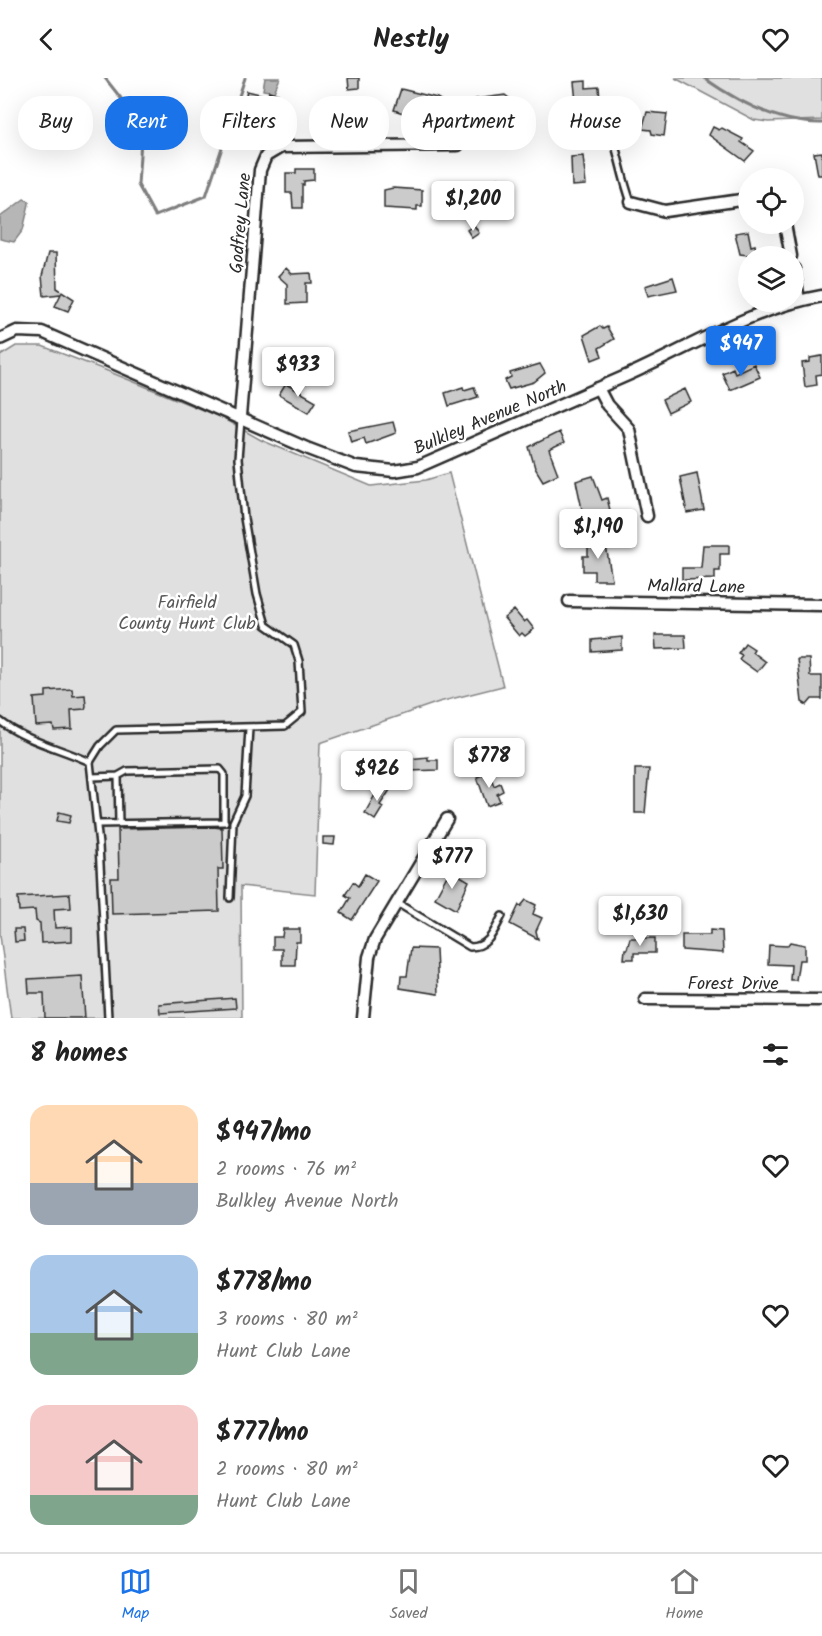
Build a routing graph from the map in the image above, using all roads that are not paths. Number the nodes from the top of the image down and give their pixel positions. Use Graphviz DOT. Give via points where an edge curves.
graph roads {
  1 [pos="401,146"];
  2 [pos="618,150"];
  3 [pos="738,200"];
  4 [pos="632,202"];
  5 [pos="822,296"];
  6 [pos="804,299"];
  7 [pos="767,312"];
  8 [pos="0,339"];
  9 [pos="598,388"];
  10 [pos="240,417"];
  11 [pos="646,516"];
  12 [pos="569,601"];
  13 [pos="822,605"];
  14 [pos="0,721"];
  15 [pos="249,728"];
  16 [pos="90,762"];
  17 [pos="118,776"];
  18 [pos="92,777"];
  19 [pos="447,819"];
  20 [pos="224,822"];
  21 [pos="233,822"];
  22 [pos="97,824"];
  23 [pos="118,824"];
  24 [pos="230,898"];
  25 [pos="397,903"];
  26 [pos="502,916"];
  27 [pos="645,999"];
  28 [pos="822,1000"];
  29 [pos="108,1018"];
  30 [pos="363,1018"];
  1 -- 10 [label="street, Godfrey Lane" via="281,147 266,156 260,170"];
  2 -- 4 [label="lane"];
  3 -- 4 [label="street" via="665,211"];
  5 -- 6 [label="street, Bulkley Avenue North"];
  7 -- 9 [label="street, Bulkley Avenue North"];
  8 -- 10 [label="street, Bulkley Avenue North" via="17,331 42,332"];
  9 -- 10 [label="street, Bulkley Avenue North" via="418,467 394,471 356,467"];
  9 -- 11 [label="street" via="628,429"];
  10 -- 15 [label="lane" via="238,459 257,594 267,625 294,645 299,661 302,712 285,726"];
  12 -- 13 [label="street, Mallard Lane"];
  14 -- 16 [label="lane" via="35,742"];
  15 -- 16 [label="lane" via="116,730"];
  15 -- 21 [label="lane" via="245,796"];
  16 -- 18 [label="lane"];
  17 -- 18 [label="lane"];
  17 -- 20 [label="lane" via="127,771 220,769 224,774"];
  17 -- 23 [label="lane"];
  18 -- 22 [label="lane"];
  19 -- 25 [label="street"];
  20 -- 21 [label="lane"];
  20 -- 23 [label="lane"];
  21 -- 24 [label="lane"];
  22 -- 23 [label="lane"];
  22 -- 29 [label="lane"];
  25 -- 26 [label="lane" via="470,947 487,941"];
  25 -- 30 [label="street" via="369,957"];
  27 -- 28 [label="street, Forest Drive"];
}
